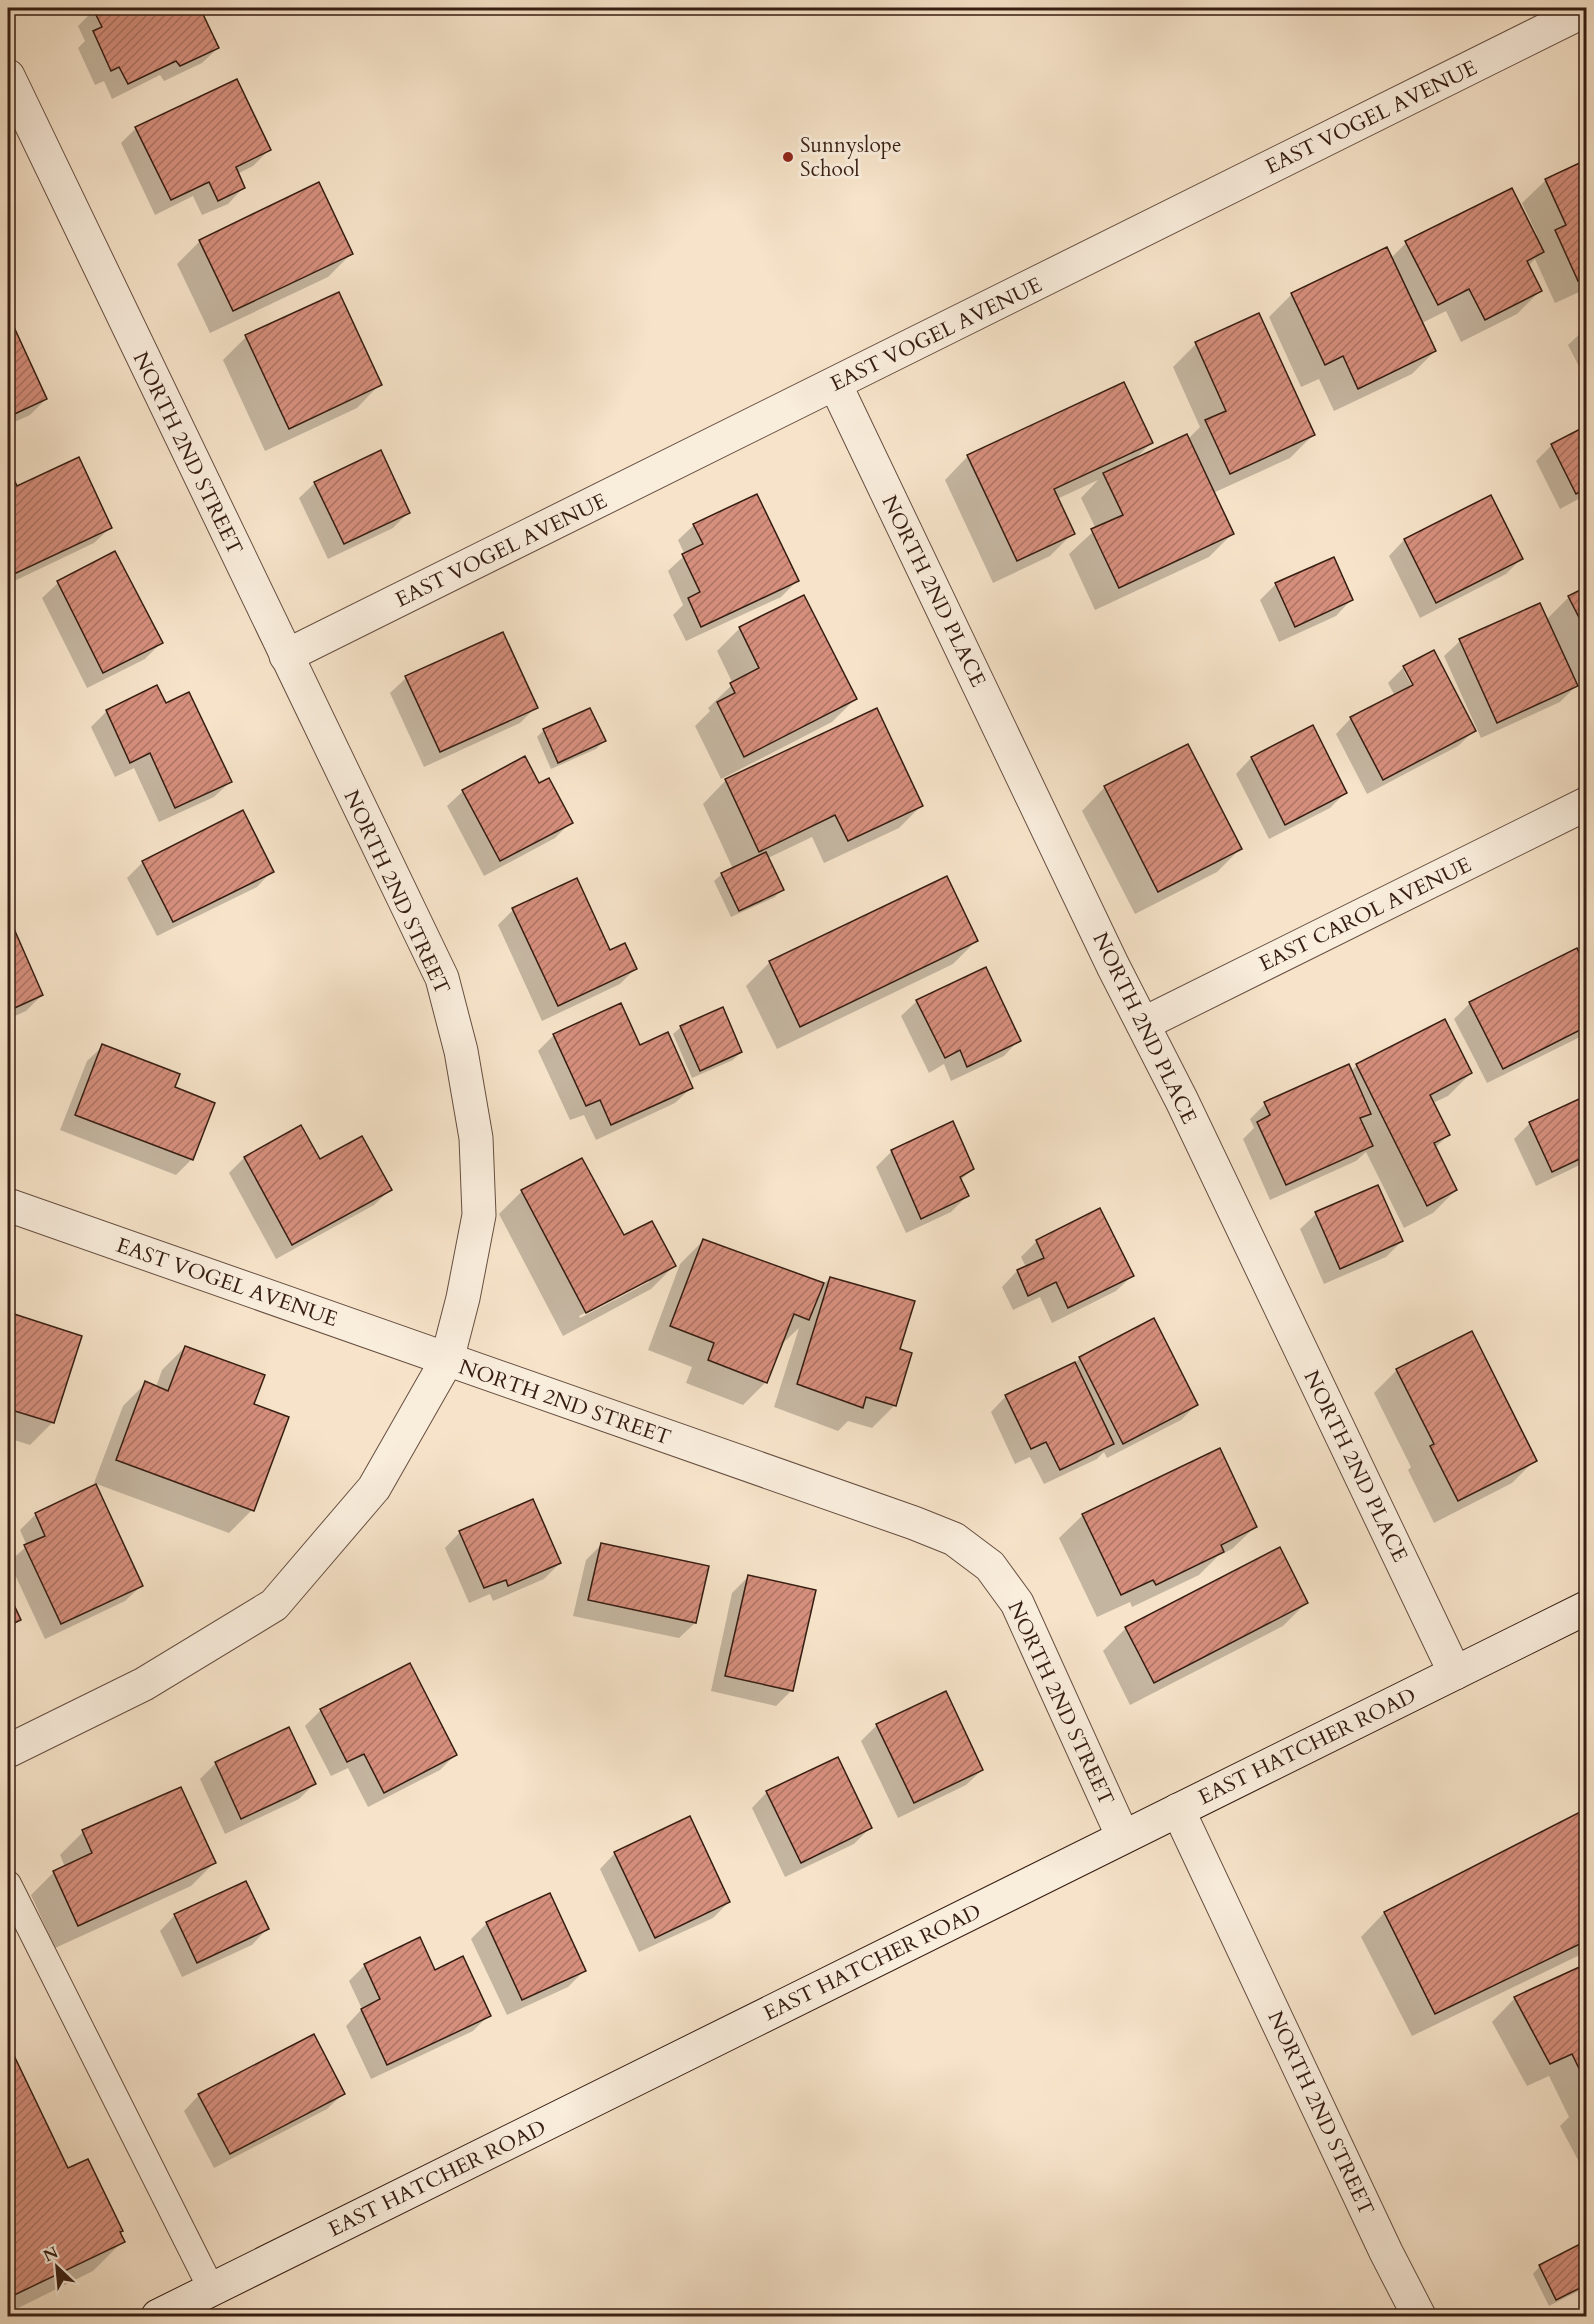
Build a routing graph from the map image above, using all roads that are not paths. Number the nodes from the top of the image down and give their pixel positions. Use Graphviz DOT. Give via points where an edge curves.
graph roads {
  1 [pos="1587,10"];
  2 [pos="8,76"];
  3 [pos="835,384"];
  4 [pos="285,656"];
  5 [pos="1587,804"];
  6 [pos="1143,1024"];
  7 [pos="8,1205"];
  8 [pos="447,1360"];
  9 [pos="1587,1608"];
  10 [pos="1455,1673"];
  11 [pos="8,1751"];
  12 [pos="1178,1810"];
  13 [pos="1123,1837"];
  14 [pos="8,1884"];
  15 [pos="212,2290"];
  16 [pos="158,2316"];
  17 [pos="1419,2316"];
  1 -- 3 [label="street, EAST VOGEL AVENUE"];
  2 -- 4 [label="street, NORTH 2ND STREET"];
  3 -- 4 [label="street, EAST VOGEL AVENUE"];
  3 -- 6 [label="street, NORTH 2ND PLACE"];
  4 -- 8 [label="street, NORTH 2ND STREET" via="442,978 461,1051 476,1138 478,1215"];
  5 -- 6 [label="street, EAST CAROL AVENUE"];
  6 -- 10 [label="street, NORTH 2ND PLACE"];
  7 -- 8 [label="street, EAST VOGEL AVENUE"];
  8 -- 11 [label="street" via="374,1488 274,1605 144,1684"];
  8 -- 13 [label="street, NORTH 2ND STREET" via="954,1539 990,1566 1017,1603"];
  9 -- 10 [label="street, EAST HATCHER ROAD"];
  10 -- 12 [label="street, EAST HATCHER ROAD"];
  12 -- 13 [label="street, EAST HATCHER ROAD"];
  12 -- 17 [label="street, NORTH 2ND STREET"];
  13 -- 15 [label="street, EAST HATCHER ROAD"];
  14 -- 15 [label="lane"];
  15 -- 16 [label="street, EAST HATCHER ROAD"];
}
